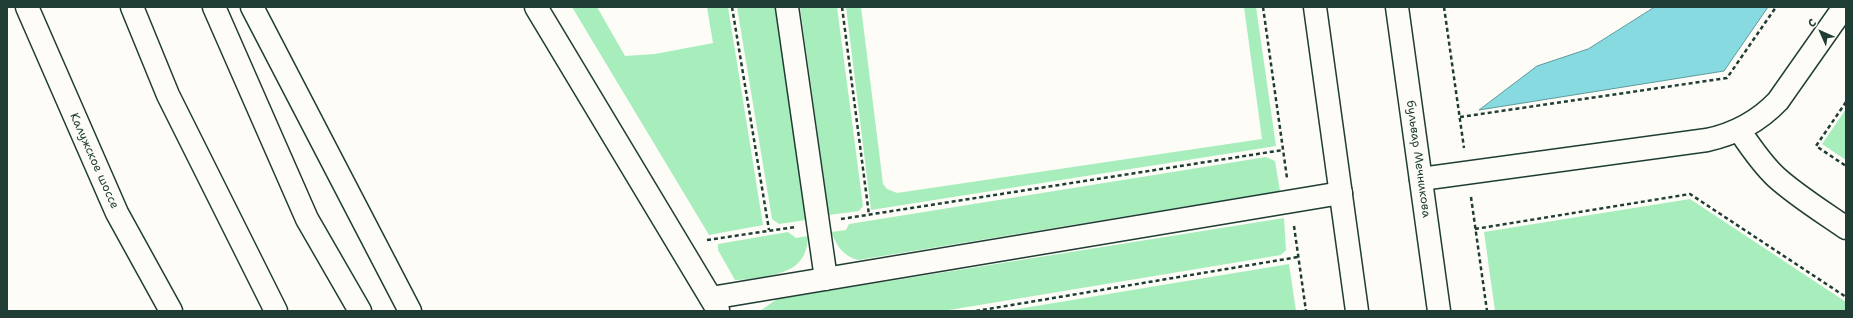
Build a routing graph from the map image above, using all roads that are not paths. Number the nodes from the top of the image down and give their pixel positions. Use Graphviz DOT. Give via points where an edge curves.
graph roads {
  1 [pos="27,7"];
  2 [pos="132,7"];
  3 [pos="214,7"];
  4 [pos="252,7"];
  5 [pos="536,7"];
  6 [pos="786,7"];
  7 [pos="1315,7"];
  8 [pos="1397,7"];
  9 [pos="1844,7"];
  10 [pos="1739,130"];
  11 [pos="1421,179"];
  12 [pos="1341,193"];
  13 [pos="1846,228"];
  14 [pos="826,279"];
  15 [pos="715,305"];
  16 [pos="171,311"];
  17 [pos="276,311"];
  18 [pos="360,311"];
  19 [pos="410,311"];
  20 [pos="1357,311"];
  21 [pos="1439,311"];
  1 -- 16 [label="main road, Калужское шоссе" via="117,213"];
  2 -- 17 [label="main road" via="168,95"];
  3 -- 18 [label="main road" via="307,219"];
  4 -- 19 [label="main road"];
  5 -- 15 [label="main road"];
  6 -- 14 [label="main road"];
  7 -- 12 [label="main road"];
  8 -- 11 [label="main road, бульвар Мечникова"];
  9 -- 10 [label="main road" via="1778,101 1769,111"];
  10 -- 11 [label="main road" via="1707,140"];
  10 -- 13 [label="main road" via="1774,176"];
  11 -- 21 [label="main road, бульвар Мечникова"];
  12 -- 14 [label="main road"];
  12 -- 20 [label="main road"];
  14 -- 15 [label="main road"];
}
